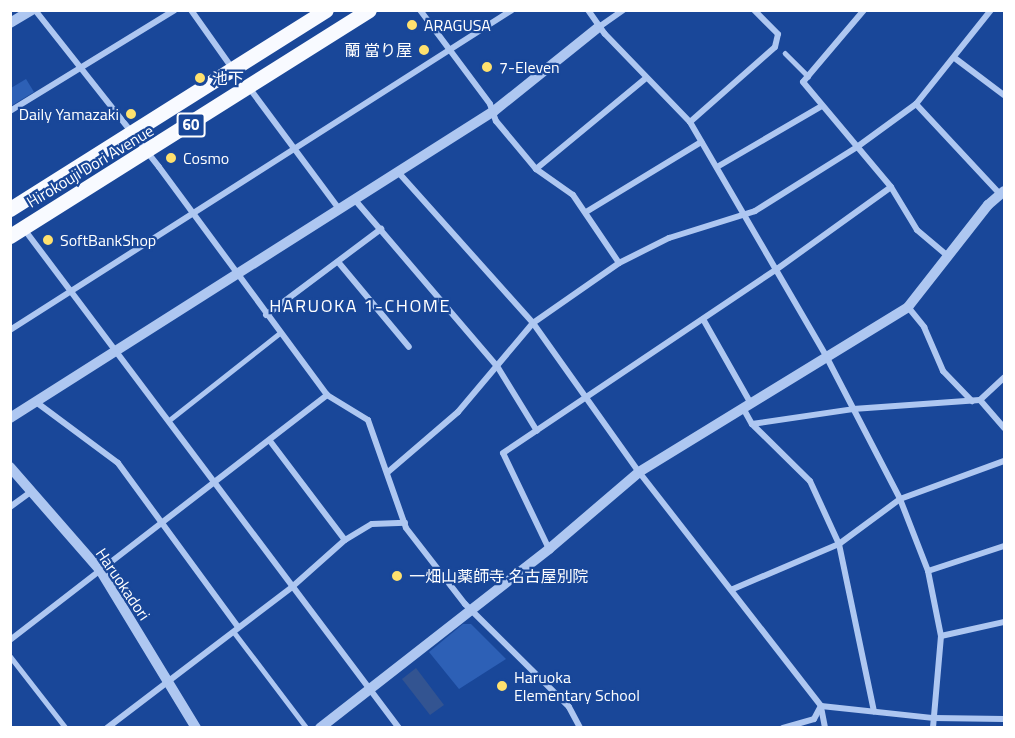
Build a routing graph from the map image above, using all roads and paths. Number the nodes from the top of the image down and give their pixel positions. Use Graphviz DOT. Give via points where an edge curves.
graph roads {
  1 [pos="33,10"];
  2 [pos="175,10"];
  3 [pos="191,10"];
  4 [pos="326,10"];
  5 [pos="369,10"];
  6 [pos="420,10"];
  7 [pos="512,10"];
  8 [pos="588,10"];
  9 [pos="623,10"];
  10 [pos="754,10"];
  11 [pos="864,10"];
  12 [pos="991,10"];
  13 [pos="10,23"];
  14 [pos="599,27"];
  15 [pos="448,50"];
  16 [pos="785,53"];
  17 [pos="956,59"];
  18 [pos="81,69"];
  19 [pos="233,69"];
  20 [pos="808,76"];
  21 [pos="646,78"];
  22 [pos="250,89"];
  23 [pos="1005,94"];
  24 [pos="916,104"];
  25 [pos="822,106"];
  26 [pos="10,111"];
  27 [pos="494,111"];
  28 [pos="690,122"];
  29 [pos="130,134"];
  30 [pos="701,142"];
  31 [pos="857,147"];
  32 [pos="294,148"];
  33 [pos="146,154"];
  34 [pos="717,167"];
  35 [pos="536,170"];
  36 [pos="398,172"];
  37 [pos="891,187"];
  38 [pos="1002,192"];
  39 [pos="355,200"];
  40 [pos="10,209"];
  41 [pos="340,210"];
  42 [pos="586,212"];
  43 [pos="192,213"];
  44 [pos="747,215"];
  45 [pos="381,229"];
  46 [pos="17,232"];
  47 [pos="950,257"];
  48 [pos="619,262"];
  49 [pos="339,263"];
  50 [pos="777,269"];
  51 [pos="237,274"];
  52 [pos="69,290"];
  53 [pos="908,307"];
  54 [pos="266,315"];
  55 [pos="703,319"];
  56 [pos="533,323"];
  57 [pos="10,330"];
  58 [pos="280,333"];
  59 [pos="409,347"];
  60 [pos="114,351"];
  61 [pos="826,356"];
  62 [pos="497,366"];
  63 [pos="1005,378"];
  64 [pos="327,394"];
  65 [pos="586,398"];
  66 [pos="980,400"];
  67 [pos="972,401"];
  68 [pos="36,402"];
  69 [pos="747,406"];
  70 [pos="853,409"];
  71 [pos="10,418"];
  72 [pos="168,421"];
  73 [pos="752,424"];
  74 [pos="1005,428"];
  75 [pos="537,431"];
  76 [pos="270,441"];
  77 [pos="1005,461"];
  78 [pos="10,467"];
  79 [pos="388,472"];
  80 [pos="639,472"];
  81 [pos="213,482"];
  82 [pos="32,491"];
  83 [pos="900,499"];
  84 [pos="10,507"];
  85 [pos="163,521"];
  86 [pos="405,523"];
  87 [pos="345,540"];
  88 [pos="839,544"];
  89 [pos="1005,546"];
  90 [pos="549,549"];
  91 [pos="100,570"];
  92 [pos="927,571"];
  93 [pos="292,587"];
  94 [pos="733,589"];
  95 [pos="470,610"];
  96 [pos="1005,622"];
  97 [pos="236,630"];
  98 [pos="941,636"];
  99 [pos="10,640"];
  100 [pos="10,656"];
  101 [pos="166,680"];
  102 [pos="369,689"];
  103 [pos="821,706"];
  104 [pos="874,711"];
  105 [pos="934,718"];
  106 [pos="1005,719"];
  107 [pos="66,728"];
  108 [pos="108,728"];
  109 [pos="196,728"];
  110 [pos="307,728"];
  111 [pos="320,728"];
  112 [pos="399,728"];
  113 [pos="580,728"];
  114 [pos="783,728"];
  115 [pos="825,728"];
  116 [pos="933,728"];
  1 -- 13 [label="street"];
  1 -- 18 [label="street"];
  2 -- 18 [label="street"];
  3 -- 19 [label="street"];
  4 -- 19 [label="main road, Hirokouji Dori Avenue / 60"];
  5 -- 22 [label="main road, Hirokouji Dori Avenue / 60"];
  6 -- 15 [label="street"];
  7 -- 15 [label="street"];
  8 -- 14 [label="street"];
  9 -- 14 [label="street"];
  10 -- 28 [label="street" via="778,34 775,48"];
  11 -- 20 [label="street"];
  12 -- 17 [label="street"];
  14 -- 21 [label="street"];
  14 -- 27 [label="street"];
  15 -- 27 [label="street"];
  15 -- 32 [label="street"];
  16 -- 20 [label="lane"];
  17 -- 23 [label="street"];
  17 -- 24 [label="street"];
  18 -- 26 [label="street"];
  18 -- 29 [label="street"];
  19 -- 29 [label="main road, Hirokouji Dori Avenue / 60"];
  20 -- 25 [label="street" via="803,82"];
  21 -- 28 [label="street"];
  21 -- 35 [label="street"];
  22 -- 32 [label="street"];
  22 -- 33 [label="main road, Hirokouji Dori Avenue / 60"];
  24 -- 31 [label="street"];
  24 -- 38 [label="street"];
  25 -- 31 [label="street"];
  25 -- 34 [label="street"];
  27 -- 35 [label="street" via="496,121"];
  27 -- 36 [label="street"];
  28 -- 30 [label="street"];
  29 -- 33 [label="street"];
  29 -- 40 [label="main road, Hirokouji Dori Avenue / 60"];
  30 -- 34 [label="street"];
  30 -- 42 [label="street"];
  31 -- 37 [label="street"];
  31 -- 44 [label="street"];
  32 -- 41 [label="street"];
  32 -- 43 [label="street"];
  33 -- 43 [label="street"];
  33 -- 46 [label="main road, Hirokouji Dori Avenue / 60"];
  34 -- 44 [label="street"];
  35 -- 42 [label="street" via="573,195"];
  36 -- 39 [label="street"];
  36 -- 56 [label="street"];
  37 -- 47 [label="street" via="917,230"];
  37 -- 50 [label="street"];
  38 -- 47 [label="street"];
  39 -- 41 [label="street"];
  39 -- 45 [label="street"];
  41 -- 51 [label="street"];
  42 -- 48 [label="street"];
  43 -- 51 [label="street"];
  43 -- 52 [label="street"];
  44 -- 48 [label="street" via="669,238"];
  44 -- 50 [label="street"];
  45 -- 49 [label="street"];
  45 -- 62 [label="street"];
  46 -- 52 [label="street"];
  47 -- 53 [label="street"];
  48 -- 56 [label="street"];
  49 -- 54 [label="street"];
  49 -- 59 [label="street"];
  50 -- 55 [label="street"];
  50 -- 61 [label="street"];
  51 -- 54 [label="street"];
  51 -- 60 [label="street"];
  52 -- 57 [label="street"];
  52 -- 60 [label="street"];
  53 -- 61 [label="street"];
  53 -- 67 [label="street" via="924,327 943,371"];
  54 -- 58 [label="street"];
  55 -- 65 [label="street"];
  55 -- 69 [label="street"];
  56 -- 62 [label="street"];
  56 -- 65 [label="street"];
  58 -- 64 [label="street"];
  58 -- 72 [label="lane"];
  60 -- 68 [label="street"];
  60 -- 72 [label="street"];
  61 -- 69 [label="street"];
  61 -- 70 [label="street"];
  62 -- 75 [label="street"];
  62 -- 79 [label="street" via="458,412"];
  63 -- 66 [label="street"];
  64 -- 76 [label="street"];
  64 -- 79 [label="street" via="368,420"];
  65 -- 75 [label="street"];
  65 -- 80 [label="street"];
  66 -- 67 [label="street"];
  66 -- 74 [label="street"];
  67 -- 70 [label="street"];
  68 -- 71 [label="street"];
  68 -- 85 [label="street" via="118,462"];
  69 -- 73 [label="street"];
  69 -- 80 [label="street"];
  70 -- 73 [label="street"];
  70 -- 83 [label="street"];
  72 -- 81 [label="street"];
  73 -- 88 [label="street" via="810,481"];
  75 -- 90 [label="street" via="503,453"];
  76 -- 81 [label="street"];
  76 -- 87 [label="street"];
  77 -- 83 [label="street"];
  78 -- 82 [label="street, Haruokadori"];
  79 -- 86 [label="street"];
  80 -- 90 [label="street"];
  80 -- 94 [label="street"];
  81 -- 85 [label="street"];
  81 -- 93 [label="street"];
  82 -- 84 [label="street"];
  82 -- 91 [label="street, Haruokadori"];
  83 -- 88 [label="street"];
  83 -- 92 [label="street"];
  85 -- 91 [label="street"];
  85 -- 97 [label="street"];
  86 -- 87 [label="street" via="372,524"];
  86 -- 95 [label="street"];
  87 -- 93 [label="street"];
  88 -- 94 [label="street"];
  88 -- 104 [label="street"];
  89 -- 92 [label="street"];
  90 -- 95 [label="street"];
  91 -- 99 [label="street"];
  91 -- 101 [label="street, Haruokadori"];
  92 -- 98 [label="street"];
  93 -- 97 [label="street"];
  93 -- 102 [label="street"];
  94 -- 103 [label="street"];
  95 -- 102 [label="street"];
  95 -- 113 [label="street" via="569,707"];
  96 -- 98 [label="street"];
  97 -- 101 [label="street"];
  97 -- 110 [label="lane"];
  98 -- 105 [label="street"];
  100 -- 107 [label="lane"];
  101 -- 108 [label="street"];
  101 -- 109 [label="street, Haruokadori"];
  102 -- 111 [label="street"];
  102 -- 112 [label="street"];
  103 -- 104 [label="street"];
  103 -- 114 [label="street" via="814,718"];
  103 -- 115 [label="street"];
  104 -- 105 [label="street"];
  105 -- 106 [label="street"];
  105 -- 116 [label="street"];
}
